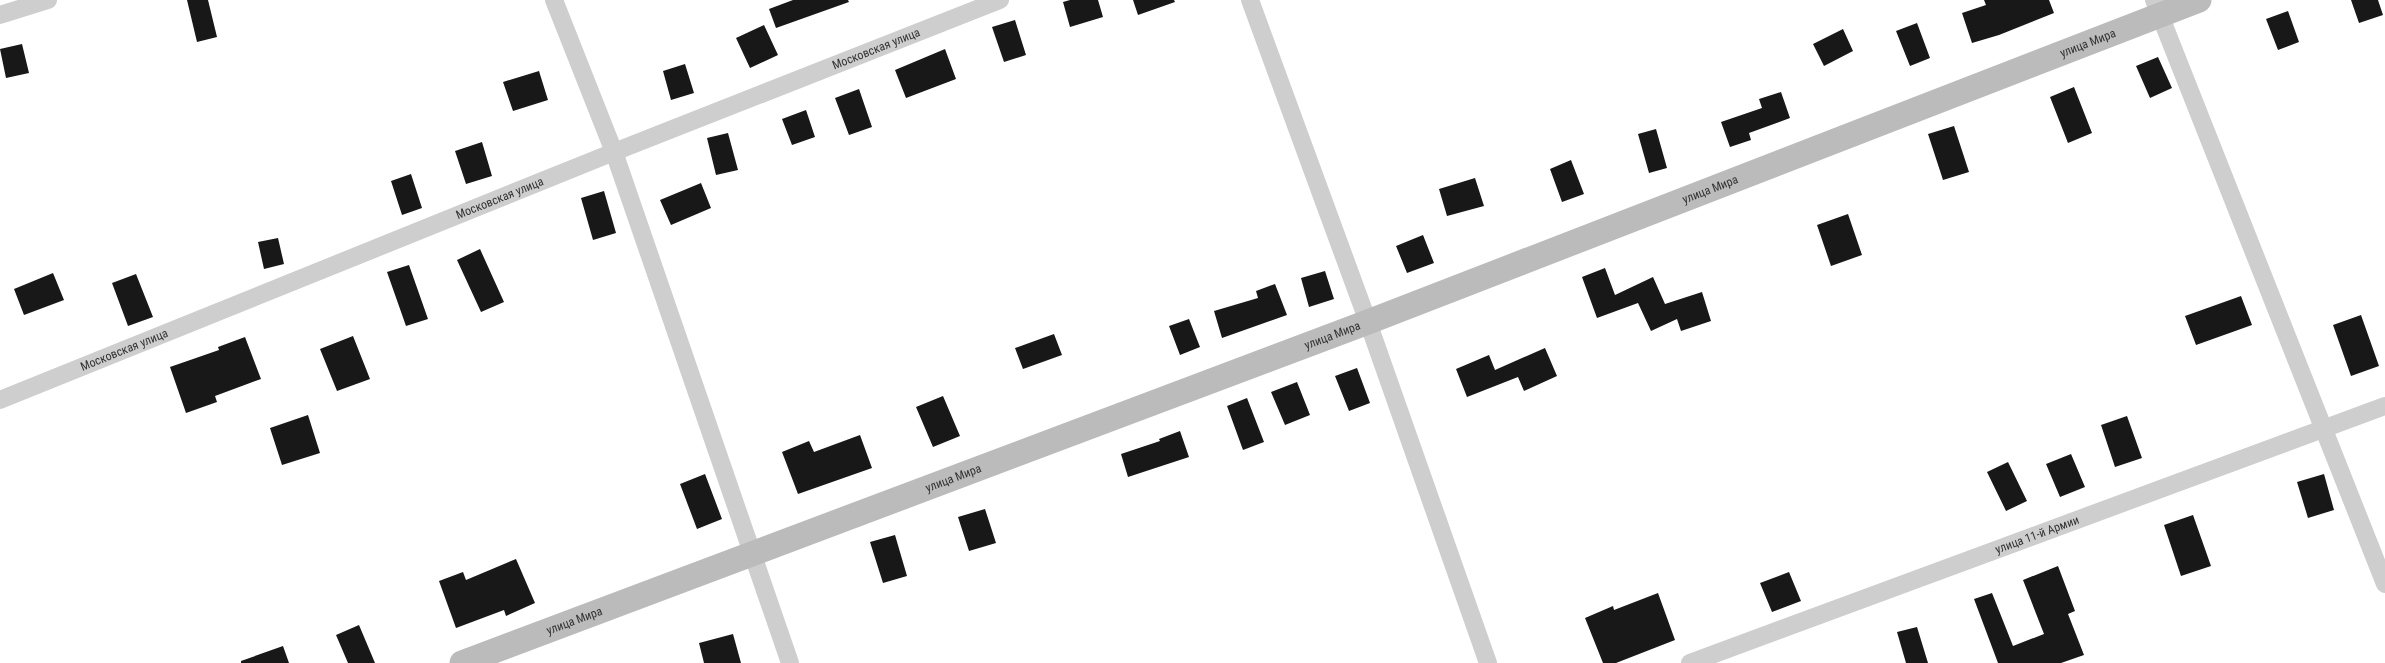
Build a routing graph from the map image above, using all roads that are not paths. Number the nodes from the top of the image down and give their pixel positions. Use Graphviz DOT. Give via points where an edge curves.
graph roads {
  1 [pos="48,0"];
  2 [pos="554,0"];
  3 [pos="1000,0"];
  4 [pos="1250,0"];
  5 [pos="2199,0"];
  6 [pos="2157,7"];
  7 [pos="0,16"];
  8 [pos="614,152"];
  9 [pos="1368,322"];
  10 [pos="0,400"];
  11 [pos="2385,406"];
  12 [pos="2323,429"];
  13 [pos="753,554"];
  14 [pos="2385,584"];
  15 [pos="462,663"];
  16 [pos="790,663"];
  17 [pos="1488,663"];
  18 [pos="1690,663"];
  1 -- 7 [label="street"];
  2 -- 8 [label="street"];
  3 -- 8 [label="street, Московская улица"];
  4 -- 9 [label="street"];
  5 -- 6 [label="street, улица Мира"];
  6 -- 9 [label="street, улица Мира"];
  6 -- 12 [label="street"];
  8 -- 10 [label="street, Московская улица"];
  8 -- 13 [label="street"];
  9 -- 13 [label="street, улица Мира"];
  9 -- 17 [label="street"];
  11 -- 12 [label="street, улица 11-й Армии"];
  12 -- 14 [label="street"];
  12 -- 18 [label="street, улица 11-й Армии"];
  13 -- 15 [label="street, улица Мира"];
  13 -- 16 [label="street"];
}
